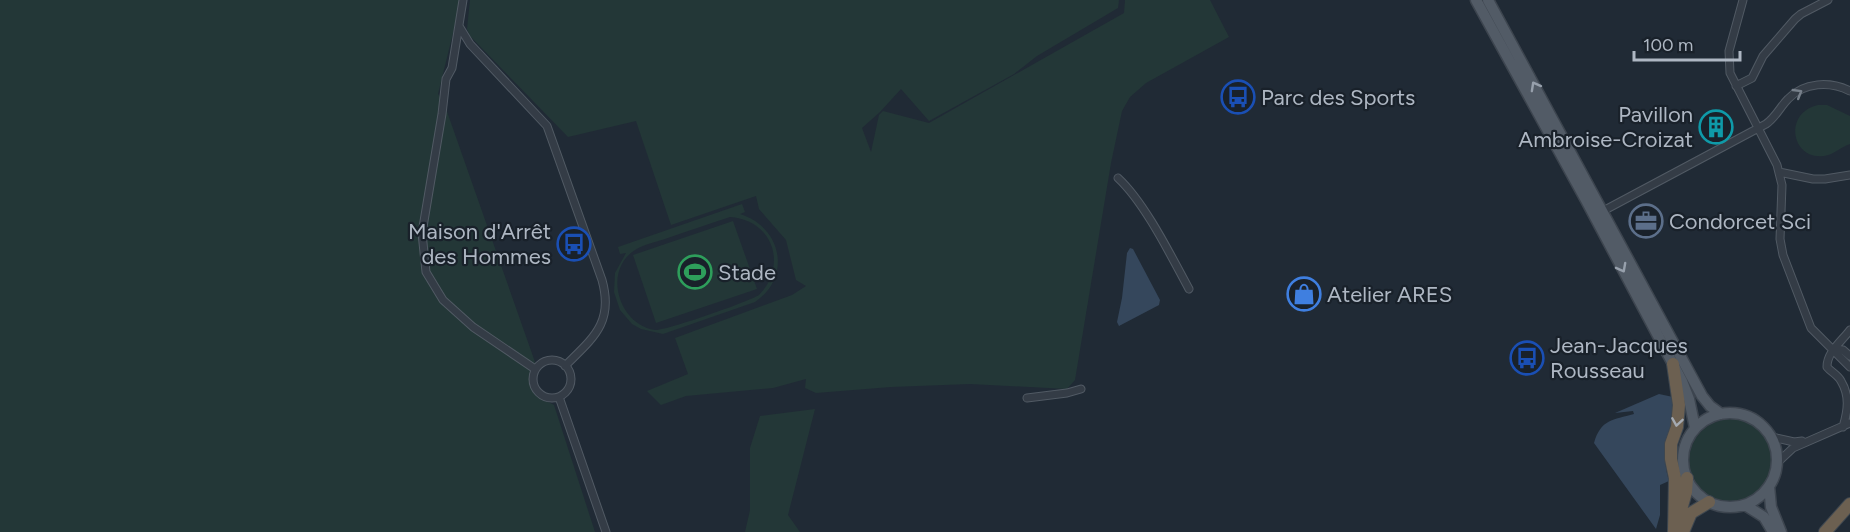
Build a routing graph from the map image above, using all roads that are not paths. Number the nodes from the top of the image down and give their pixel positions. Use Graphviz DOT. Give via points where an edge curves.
graph roads {
  1 [pos="463,0"];
  2 [pos="1476,0"];
  3 [pos="1488,0"];
  4 [pos="1743,0"];
  5 [pos="1828,0"];
  6 [pos="459,26"];
  7 [pos="1736,86"];
  8 [pos="1850,91"];
  9 [pos="1758,129"];
  10 [pos="1779,172"];
  11 [pos="1850,175"];
  12 [pos="1118,178"];
  13 [pos="1603,212"];
  14 [pos="1189,289"];
  15 [pos="1850,330"];
  16 [pos="1834,349"];
  17 [pos="1850,357"];
  18 [pos="1673,364"];
  19 [pos="565,366"];
  20 [pos="1850,368"];
  21 [pos="535,369"];
  22 [pos="1081,389"];
  23 [pos="559,397"];
  24 [pos="1027,398"];
  25 [pos="1720,414"];
  26 [pos="1847,425"];
  27 [pos="1695,428"];
  28 [pos="1772,437"];
  29 [pos="1811,439"];
  30 [pos="1777,463"];
  31 [pos="1687,478"];
  32 [pos="1769,486"];
  33 [pos="1709,502"];
  34 [pos="1850,504"];
  35 [pos="1745,505"];
  36 [pos="606,532"];
  37 [pos="1675,532"];
  38 [pos="1683,532"];
  39 [pos="1773,532"];
  40 [pos="1781,532"];
  41 [pos="1827,532"];
  1 -- 6 [label="street"];
  2 -- 18 [label="main road, one-way"];
  13 -- 3 [label="main road, one-way"];
  4 -- 7 [label="street" via="1729,51 1730,73"];
  5 -- 7 [label="street" via="1795,20 1763,56 1752,78"];
  6 -- 19 [label="street" via="470,44 547,126 602,280 606,301 602,322 590,342"];
  6 -- 21 [label="street" via="452,68 446,79 422,233 426,272 443,300 473,327"];
  7 -- 9 [label="street"];
  9 -- 8 [label="street, one-way" via="1805,88 1820,84"];
  9 -- 10 [label="street"];
  9 -- 13 [label="street"];
  10 -- 11 [label="street" via="1813,179"];
  10 -- 16 [label="street" via="1783,255 1812,331"];
  12 -- 14 [label="street" via="1128,187"];
  13 -- 25 [label="main road" via="1702,396"];
  15 -- 16 [label="street"];
  16 -- 17 [label="street" via="1843,350"];
  16 -- 20 [label="street"];
  16 -- 26 [label="street" via="1827,368 1841,381 1850,403"];
  18 -- 27 [label="main road" via="1689,399"];
  18 -- 37 [label="highway, one-way" via="1679,405 1671,444"];
  19 -- 21 [label="street" via="552,360"];
  19 -- 23 [label="street" via="570,384"];
  21 -- 23 [label="street" via="535,389 546,397"];
  22 -- 24 [label="street"];
  23 -- 36 [label="street"];
  25 -- 27 [label="main road"];
  25 -- 28 [label="main road" via="1750,417"];
  26 -- 29 [label="street"];
  27 -- 31 [label="main road" via="1683,455"];
  28 -- 29 [label="street" via="1794,442"];
  28 -- 30 [label="main road"];
  29 -- 30 [label="street" via="1793,448"];
  30 -- 32 [label="main road"];
  31 -- 33 [label="main road"];
  31 -- 37 [label="highway"];
  32 -- 35 [label="main road"];
  32 -- 40 [label="main road" via="1771,507"];
  33 -- 35 [label="main road" via="1720,506"];
  33 -- 38 [label="highway" via="1690,513"];
  34 -- 41 [label="highway"];
  35 -- 39 [label="main road" via="1764,517"];
}
